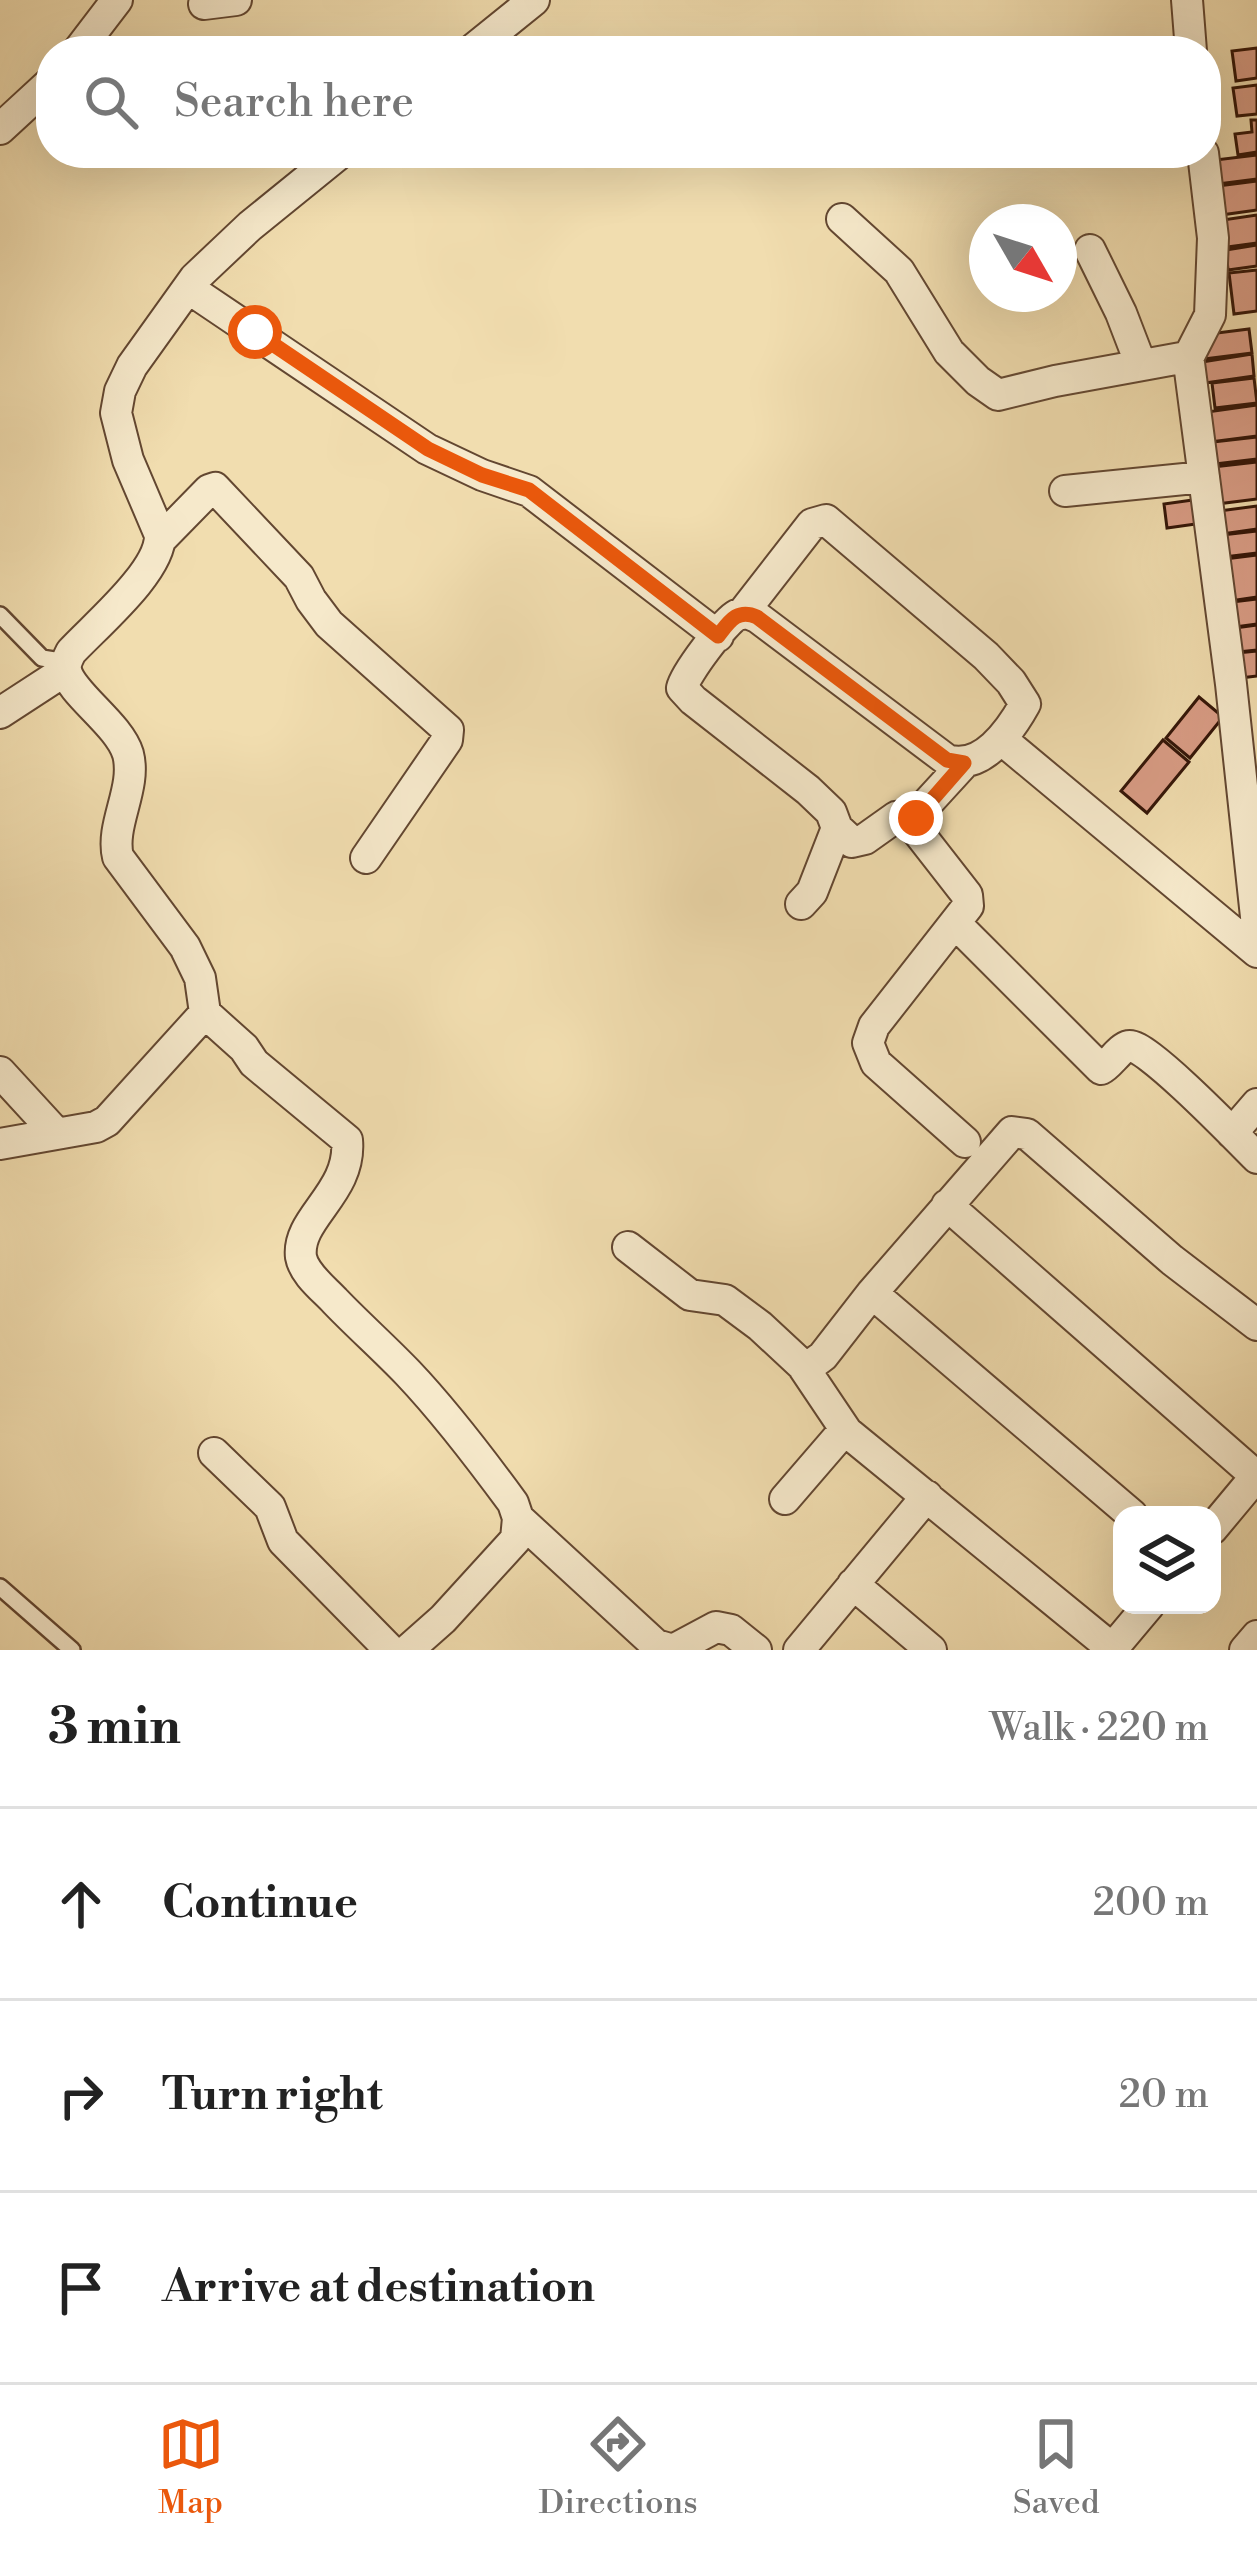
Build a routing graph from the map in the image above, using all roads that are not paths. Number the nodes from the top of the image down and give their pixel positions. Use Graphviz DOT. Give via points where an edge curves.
graph roads {
  1 [pos="117,0"];
  2 [pos="236,0"];
  3 [pos="534,0"];
  4 [pos="1187,0"];
  5 [pos="202,2"];
  6 [pos="89,36"];
  7 [pos="489,36"];
  8 [pos="1190,36"];
  9 [pos="36,96"];
  10 [pos="0,129"];
  11 [pos="322,168"];
  12 [pos="1205,168"];
  13 [pos="842,220"];
  14 [pos="1090,250"];
  15 [pos="188,288"];
  16 [pos="1186,360"];
  17 [pos="1141,365"];
  18 [pos="1204,477"];
  19 [pos="1065,491"];
  20 [pos="161,539"];
  21 [pos="742,614"];
  22 [pos="0,615"];
  23 [pos="718,636"];
  24 [pos="66,666"];
  25 [pos="1244,682"];
  26 [pos="0,713"];
  27 [pos="1001,739"];
  28 [pos="964,763"];
  29 [pos="914,827"];
  30 [pos="837,828"];
  31 [pos="366,858"];
  32 [pos="801,904"];
  33 [pos="956,923"];
  34 [pos="1257,926"];
  35 [pos="1257,952"];
  36 [pos="206,1013"];
  37 [pos="0,1072"];
  38 [pos="1257,1104"];
  39 [pos="56,1133"];
  40 [pos="1232,1133"];
  41 [pos="965,1142"];
  42 [pos="0,1144"];
  43 [pos="1257,1158"];
  44 [pos="947,1205"];
  45 [pos="628,1247"];
  46 [pos="872,1293"];
  47 [pos="1257,1325"];
  48 [pos="802,1365"];
  49 [pos="847,1432"];
  50 [pos="214,1453"];
  51 [pos="1257,1476"];
  52 [pos="927,1496"];
  53 [pos="785,1499"];
  54 [pos="1121,1506"];
  55 [pos="518,1518"];
  56 [pos="1221,1518"];
  57 [pos="853,1584"];
  58 [pos="0,1587"];
  59 [pos="1142,1614"];
  60 [pos="1257,1636"];
  61 [pos="654,1647"];
  62 [pos="1114,1649"];
  63 [pos="72,1650"];
  64 [pos="390,1650"];
  65 [pos="408,1650"];
  66 [pos="756,1650"];
  67 [pos="799,1650"];
  68 [pos="931,1650"];
  69 [pos="1245,1650"];
  1 -- 6 [label="street"];
  2 -- 5 [label="street"];
  3 -- 7 [label="street"];
  4 -- 8 [label="street"];
  9 -- 10 [label="street"];
  11 -- 15 [label="street"];
  12 -- 16 [label="street" via="1210,315"];
  13 -- 17 [label="street" via="899,271 949,352 998,395"];
  14 -- 17 [label="street"];
  15 -- 20 [label="street" via="132,366 116,413"];
  15 -- 23 [label="street" via="428,449 529,490"];
  16 -- 17 [label="street"];
  16 -- 18 [label="street"];
  18 -- 19 [label="street"];
  18 -- 25 [label="street"];
  20 -- 24 [label="street" via="151,567"];
  20 -- 31 [label="street" via="215,488 299,578 329,624 448,730"];
  21 -- 23 [label="street"];
  21 -- 27 [label="street" via="812,524 826,520 1024,698"];
  21 -- 28 [label="street" via="947,760"];
  22 -- 24 [label="lane" via="42,658"];
  23 -- 30 [label="street" via="685,677 685,692 808,790"];
  24 -- 26 [label="street"];
  24 -- 36 [label="street" via="128,752 118,857 185,947"];
  25 -- 34 [label="street"];
  27 -- 28 [label="street"];
  27 -- 35 [label="street"];
  28 -- 29 [label="street"];
  29 -- 30 [label="street" via="896,817 852,842"];
  29 -- 33 [label="street" via="968,895"];
  30 -- 32 [label="street"];
  33 -- 40 [label="street" via="1101,1069 1137,1048"];
  33 -- 41 [label="street" via="868,1043 876,1064"];
  36 -- 39 [label="street" via="107,1121"];
  36 -- 55 [label="street" via="347,1140 344,1175 302,1240 304,1267 450,1420"];
  37 -- 39 [label="street"];
  38 -- 40 [label="street"];
  39 -- 42 [label="street"];
  40 -- 43 [label="street"];
  44 -- 46 [label="street"];
  44 -- 47 [label="street" via="1012,1132 1027,1134"];
  44 -- 51 [label="street"];
  45 -- 48 [label="street" via="690,1295 724,1300"];
  46 -- 48 [label="street" via="823,1356"];
  46 -- 54 [label="street"];
  48 -- 49 [label="street"];
  49 -- 52 [label="street"];
  49 -- 53 [label="street"];
  50 -- 64 [label="street" via="270,1507 283,1541"];
  51 -- 56 [label="street"];
  52 -- 57 [label="street"];
  52 -- 62 [label="street"];
  55 -- 61 [label="street"];
  55 -- 65 [label="street" via="516,1538"];
  57 -- 67 [label="street"];
  57 -- 68 [label="street"];
  58 -- 63 [label="lane"];
  59 -- 62 [label="street"];
  60 -- 69 [label="street"];
  61 -- 66 [label="street" via="673,1650 716,1627"];
}
